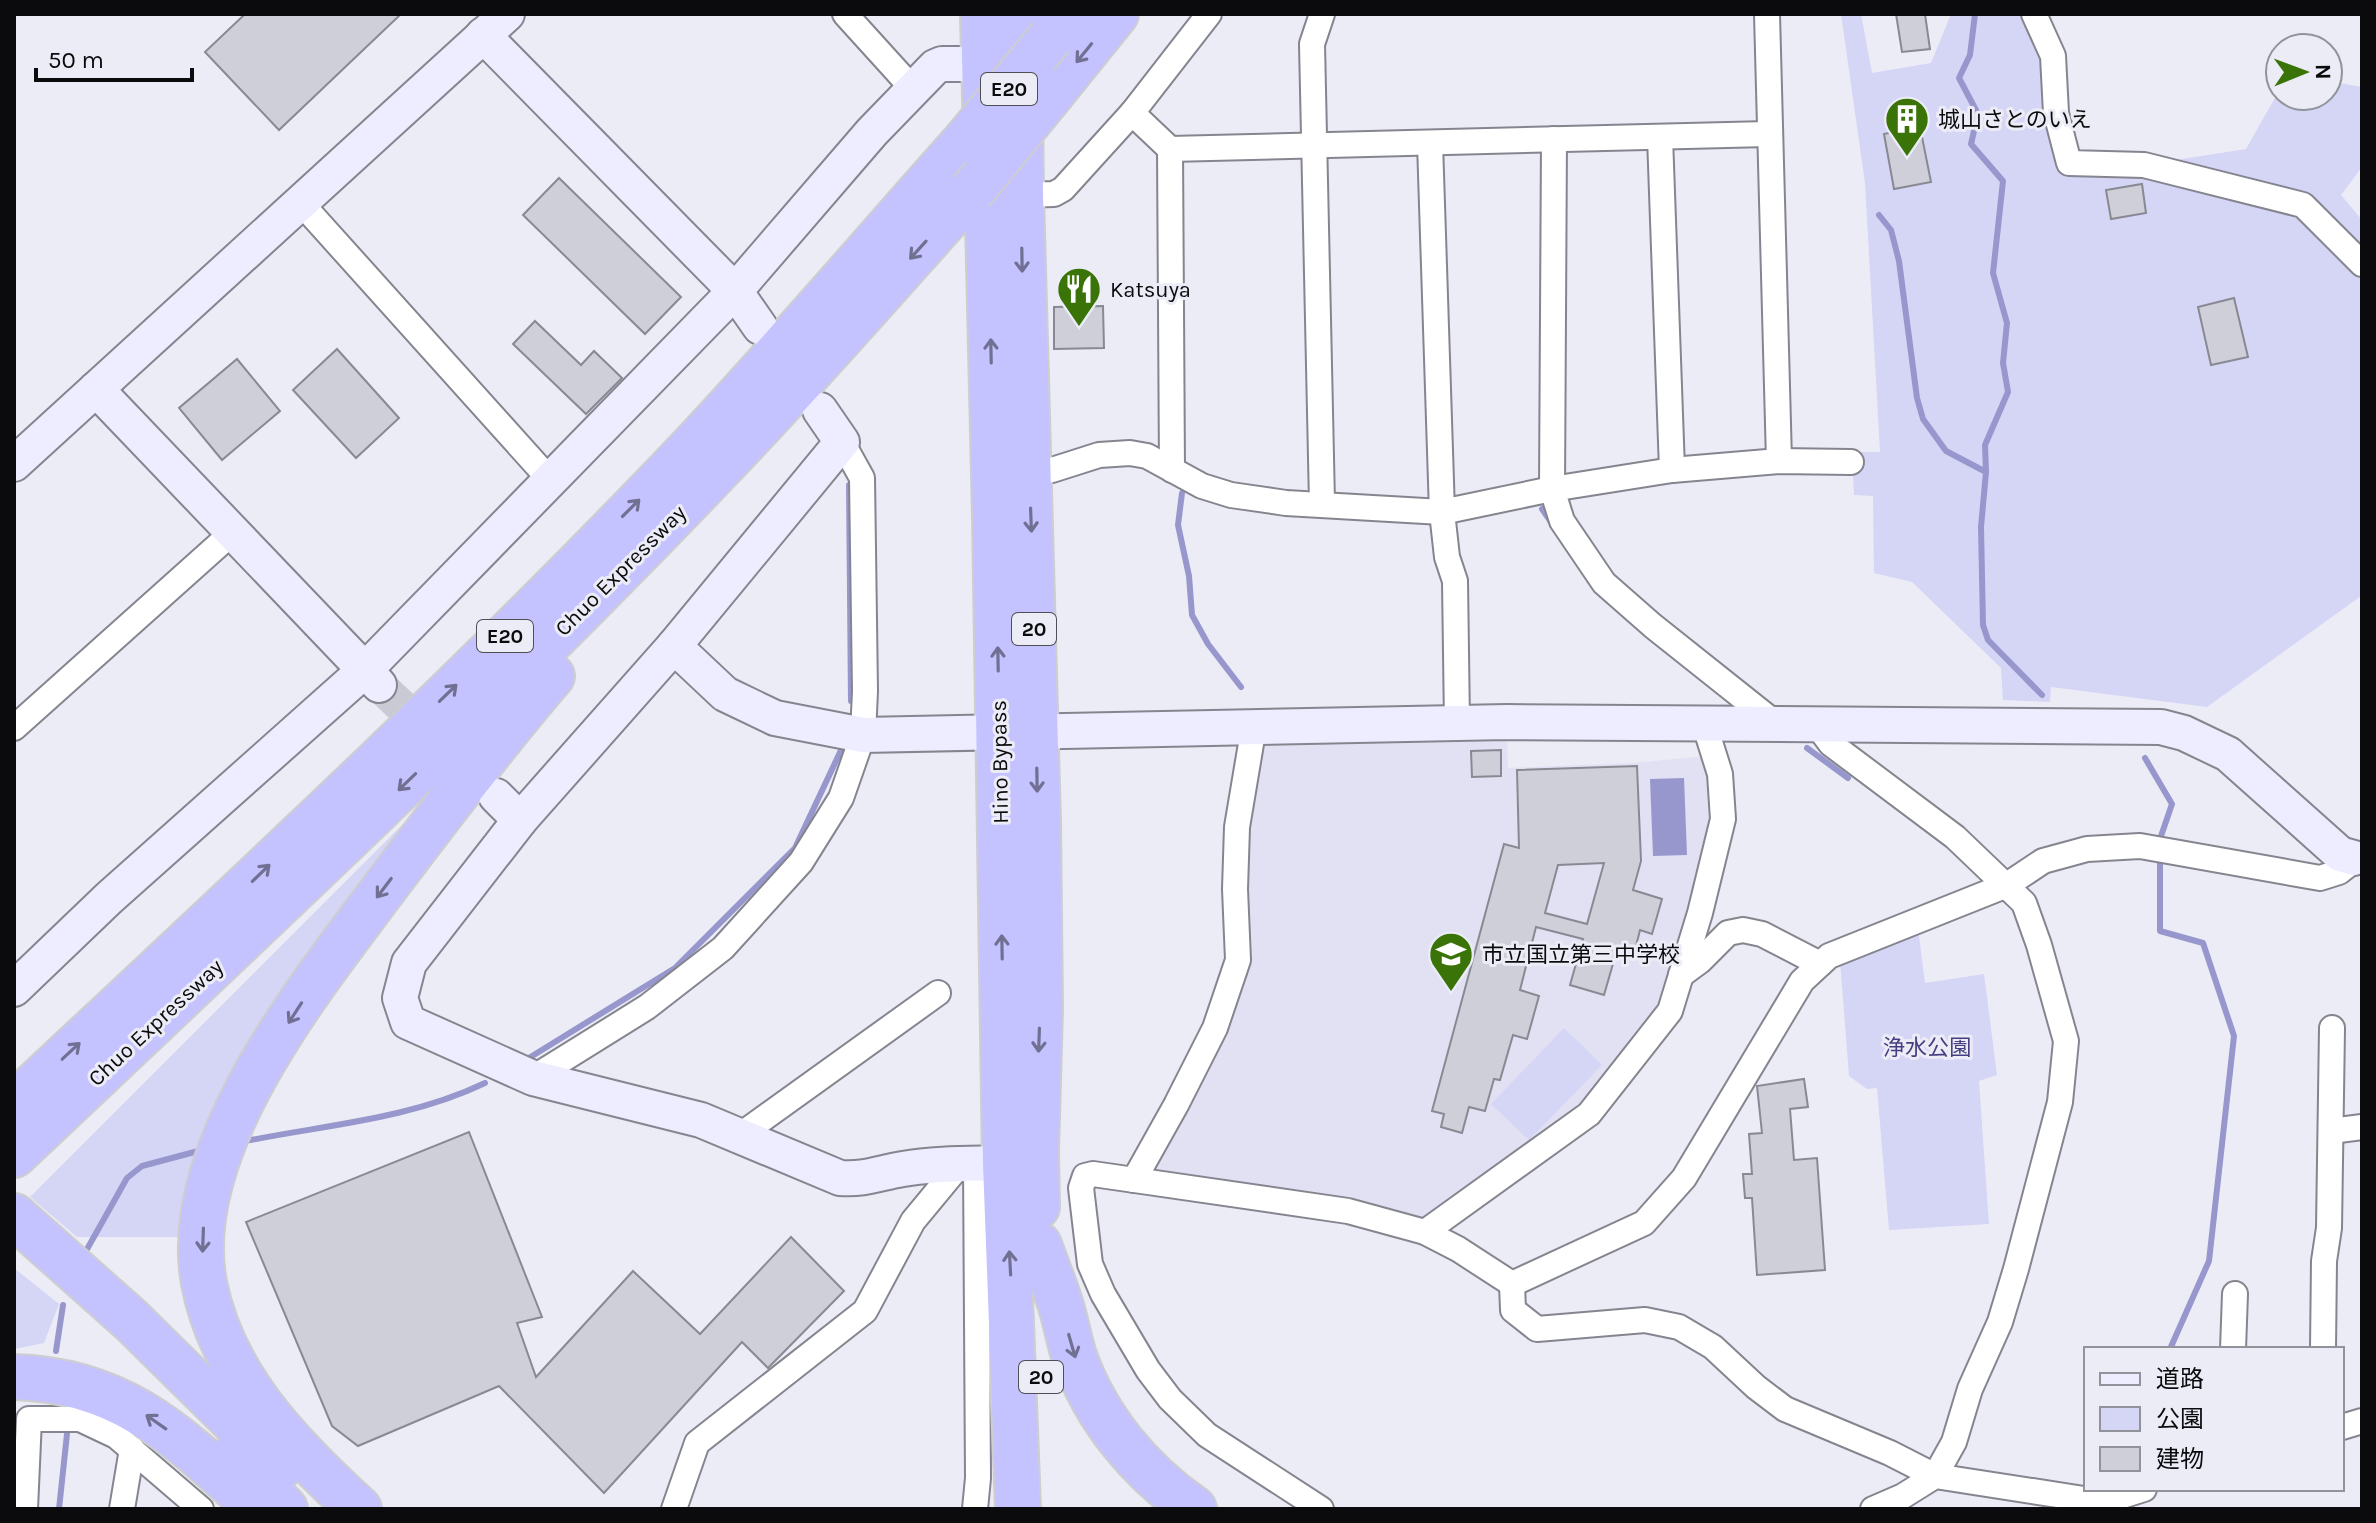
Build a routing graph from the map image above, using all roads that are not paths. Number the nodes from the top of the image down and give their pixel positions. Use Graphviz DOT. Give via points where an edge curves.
graph roads {
  1 [pos="845,14"];
  2 [pos="983,14"];
  3 [pos="1116,14"];
  4 [pos="1209,14"];
  5 [pos="1322,14"];
  6 [pos="1767,14"];
  7 [pos="2034,14"];
  8 [pos="2050,14"];
  9 [pos="1047,22"];
  10 [pos="495,24"];
  11 [pos="2053,56"];
  12 [pos="984,64"];
  13 [pos="913,89"];
  14 [pos="1132,113"];
  15 [pos="1768,134"];
  16 [pos="1660,137"];
  17 [pos="1554,139"];
  18 [pos="1430,143"];
  19 [pos="1313,145"];
  20 [pos="1170,149"];
  21 [pos="1021,195"];
  22 [pos="301,203"];
  23 [pos="2362,264"];
  24 [pos="735,291"];
  25 [pos="760,327"];
  26 [pos="96,389"];
  27 [pos="820,410"];
  28 [pos="842,442"];
  29 [pos="18,450"];
  30 [pos="1779,461"];
  31 [pos="1851,462"];
  32 [pos="719,469"];
  33 [pos="1172,470"];
  34 [pos="1672,470"];
  35 [pos="1030,472"];
  36 [pos="551,481"];
  37 [pos="1552,489"];
  38 [pos="1322,503"];
  39 [pos="1442,512"];
  40 [pos="233,532"];
  41 [pos="674,646"];
  42 [pos="372,678"];
  43 [pos="1457,723"];
  44 [pos="1704,723"];
  45 [pos="1775,723"];
  46 [pos="1816,724"];
  47 [pos="1254,726"];
  48 [pos="14,728"];
  49 [pos="1017,730"];
  50 [pos="863,735"];
  51 [pos="2358,856"];
  52 [pos="2007,885"];
  53 [pos="1820,964"];
  54 [pos="1681,975"];
  55 [pos="14,989"];
  56 [pos="938,993"];
  57 [pos="2332,1028"];
  58 [pos="533,1078"];
  59 [pos="14,1104"];
  60 [pos="2362,1127"];
  61 [pos="2331,1131"];
  62 [pos="739,1136"];
  63 [pos="14,1155"];
  64 [pos="981,1163"];
  65 [pos="1134,1180"];
  66 [pos="14,1216"];
  67 [pos="1425,1232"];
  68 [pos="14,1240"];
  69 [pos="1039,1245"];
  70 [pos="1512,1284"];
  71 [pos="2235,1294"];
  72 [pos="2233,1347"];
  73 [pos="2323,1347"];
  74 [pos="14,1377"];
  75 [pos="132,1449"];
  76 [pos="1935,1476"];
  77 [pos="2139,1491"];
  78 [pos="22,1498"];
  79 [pos="1904,1502"];
  80 [pos="2103,1505"];
  81 [pos="122,1509"];
  82 [pos="201,1509"];
  83 [pos="258,1509"];
  84 [pos="285,1509"];
  85 [pos="328,1509"];
  86 [pos="359,1509"];
  87 [pos="674,1509"];
  88 [pos="975,1509"];
  89 [pos="1018,1509"];
  90 [pos="1043,1509"];
  91 [pos="1194,1509"];
  92 [pos="1321,1509"];
  93 [pos="1873,1509"];
  1 -- 13 [label="street"];
  2 -- 12 [label="highway, Hino Bypass / 20"];
  3 -- 32 [label="highway, Chuo Expressway / E20, one-way, bridge" via="971,192"];
  4 -- 14 [label="street"];
  5 -- 19 [label="street" via="1312,44"];
  6 -- 15 [label="street"];
  7 -- 11 [label="street"];
  8 -- 11 [label="street"];
  9 -- 21 [label="highway, Hino Bypass / 20"];
  59 -- 9 [label="highway, Chuo Expressway / E20, one-way, bridge" via="469,672 679,460 966,140"];
  10 -- 22 [label="street"];
  10 -- 24 [label="street"];
  11 -- 23 [label="street" via="2056,113 2069,163 2144,165 2303,205"];
  12 -- 13 [label="street" via="942,64"];
  49 -- 12 [label="highway, Hino Bypass / 20, one-way"];
  13 -- 24 [label="street"];
  14 -- 20 [label="street"];
  14 -- 21 [label="street" via="1063,189"];
  15 -- 16 [label="street"];
  15 -- 30 [label="street"];
  16 -- 17 [label="street"];
  16 -- 34 [label="street"];
  17 -- 18 [label="street"];
  17 -- 37 [label="street"];
  18 -- 19 [label="street"];
  18 -- 39 [label="street"];
  19 -- 20 [label="street"];
  19 -- 38 [label="street"];
  20 -- 33 [label="street"];
  21 -- 35 [label="highway, Hino Bypass / 20, one-way"];
  22 -- 26 [label="street"];
  22 -- 36 [label="street"];
  24 -- 25 [label="street"];
  24 -- 36 [label="street"];
  26 -- 29 [label="street"];
  26 -- 40 [label="street"];
  27 -- 28 [label="street"];
  28 -- 41 [label="street"];
  28 -- 50 [label="street" via="862,478"];
  30 -- 31 [label="street"];
  30 -- 34 [label="street"];
  32 -- 63 [label="highway, Chuo Expressway / E20, one-way" via="482,709"];
  32 -- 86 [label="highway, one-way" via="476,767 348,936 252,1081 222,1145 205,1206 201,1247 219,1336 257,1402"];
  33 -- 35 [label="street" via="1147,456 1115,453"];
  33 -- 38 [label="street" via="1231,495"];
  34 -- 37 [label="street"];
  35 -- 49 [label="highway, Hino Bypass / 20, one-way"];
  36 -- 42 [label="street"];
  37 -- 39 [label="street"];
  37 -- 45 [label="street" via="1562,521 1604,583"];
  38 -- 39 [label="street"];
  39 -- 43 [label="street" via="1455,581"];
  40 -- 42 [label="street"];
  40 -- 48 [label="street"];
  41 -- 50 [label="street" via="725,694 762,712"];
  41 -- 58 [label="street" via="508,808 409,963 400,998 408,1022"];
  42 -- 55 [label="street" via="109,898"];
  43 -- 44 [label="street"];
  43 -- 47 [label="street"];
  44 -- 45 [label="street"];
  44 -- 54 [label="street" via="1720,774 1723,819"];
  45 -- 46 [label="street"];
  46 -- 51 [label="street" via="2161,727 2228,754 2340,854"];
  46 -- 52 [label="street" via="1831,744 1955,837"];
  47 -- 49 [label="street"];
  47 -- 65 [label="street" via="1237,827 1238,960 1215,1028"];
  49 -- 50 [label="street"];
  64 -- 49 [label="highway, Hino Bypass / 20, one-way"];
  49 -- 69 [label="highway, Hino Bypass / 20, one-way" via="1040,1008"];
  50 -- 58 [label="street" via="841,798 801,862 723,948 647,1007"];
  51 -- 52 [label="street" via="2339,872 2320,878 2140,846 2087,849 2043,861"];
  52 -- 53 [label="street"];
  52 -- 76 [label="street" via="2024,903 2066,1041 2060,1102 2000,1322 1970,1389 1954,1442"];
  53 -- 54 [label="street" via="1762,934 1743,930 1728,933"];
  53 -- 70 [label="street" via="1802,981 1684,1178 1644,1223"];
  54 -- 67 [label="street" via="1670,1011 1589,1114"];
  56 -- 62 [label="street"];
  57 -- 61 [label="street"];
  58 -- 62 [label="street" via="701,1120"];
  60 -- 61 [label="street"];
  61 -- 73 [label="street"];
  62 -- 64 [label="street" via="840,1178 860,1180 902,1169"];
  64 -- 87 [label="street" via="913,1221 865,1311 697,1443"];
  64 -- 88 [label="street"];
  89 -- 64 [label="highway, Hino Bypass / 20, one-way" via="1015,1384"];
  65 -- 67 [label="street" via="1348,1211"];
  65 -- 92 [label="street" via="1093,1174 1085,1176 1081,1188 1090,1264 1130,1343 1170,1399 1207,1435"];
  66 -- 85 [label="highway"];
  67 -- 70 [label="street"];
  68 -- 84 [label="highway" via="137,1354"];
  69 -- 90 [label="highway, Hino Bypass / 20"];
  69 -- 91 [label="highway, one-way" via="1075,1357 1103,1416 1141,1466"];
  70 -- 76 [label="street" via="1513,1310 1537,1329 1645,1320 1679,1327 1713,1347 1785,1409"];
  71 -- 72 [label="street"];
  83 -- 74 [label="highway, one-way" via="174,1435 128,1404 68,1382"];
  75 -- 78 [label="street" via="80,1419 29,1419"];
  75 -- 81 [label="street"];
  75 -- 82 [label="street"];
  76 -- 79 [label="street"];
  76 -- 80 [label="street"];
  77 -- 80 [label="street"];
  79 -- 93 [label="street"];
}
